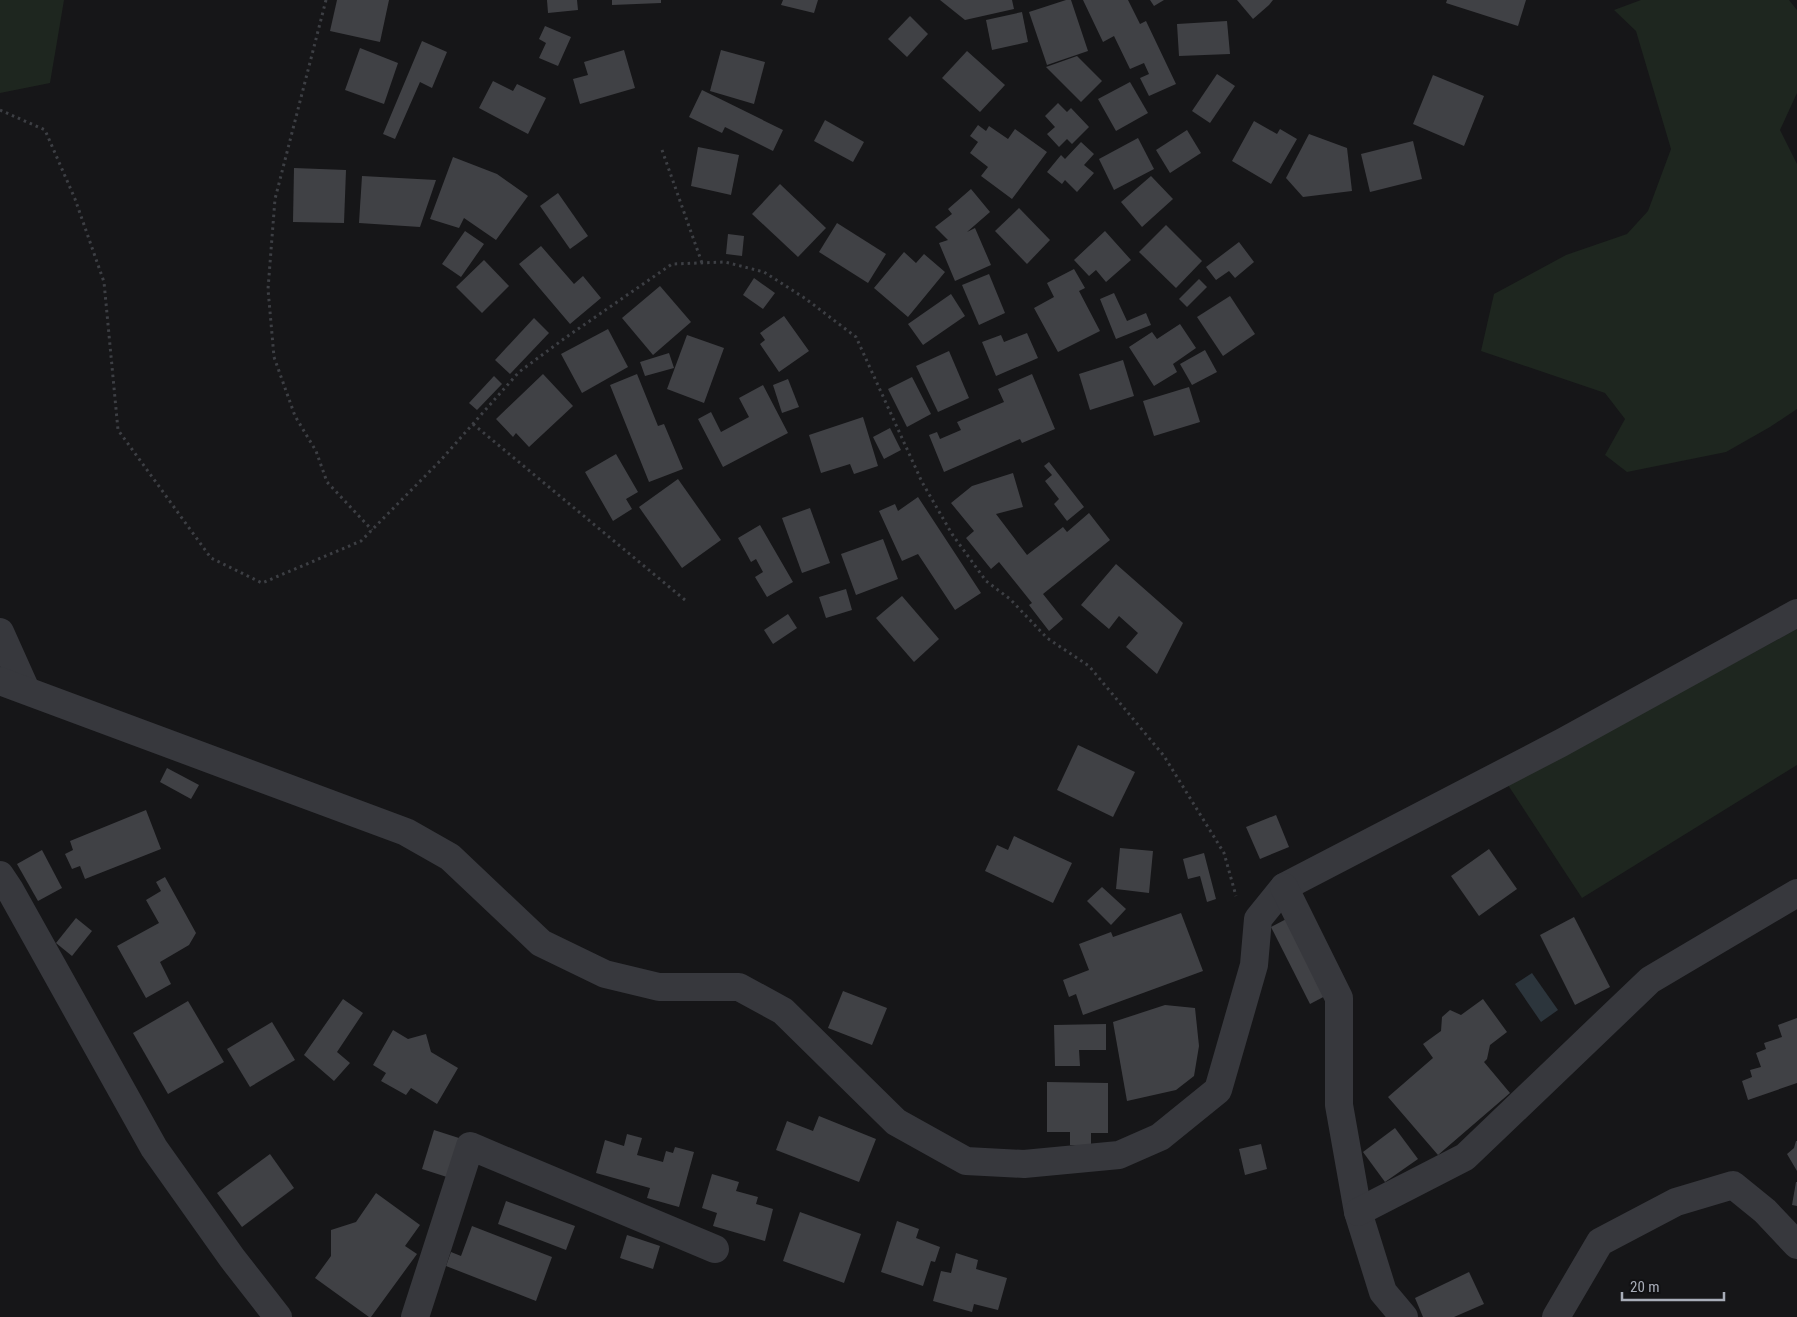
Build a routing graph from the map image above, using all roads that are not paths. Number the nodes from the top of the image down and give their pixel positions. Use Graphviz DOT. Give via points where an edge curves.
graph roads {
  1 [pos="1797,613"];
  2 [pos="0,632"];
  3 [pos="0,681"];
  4 [pos="26,690"];
  5 [pos="0,875"];
  6 [pos="1284,887"];
  7 [pos="1797,893"];
  8 [pos="1358,1212"];
  9 [pos="1797,1245"];
  10 [pos="715,1249"];
  11 [pos="278,1317"];
  12 [pos="415,1317"];
  13 [pos="1404,1317"];
  14 [pos="1556,1317"];
  1 -- 6 [label="street" via="1561,743"];
  2 -- 4 [label="street"];
  3 -- 4 [label="street"];
  4 -- 6 [label="street" via="406,832 450,857 542,943 605,974 659,987 740,987 783,1011 896,1122 966,1161 1024,1164 1119,1155 1160,1137 1218,1090 1254,964 1258,919"];
  5 -- 11 [label="street" via="154,1148"];
  6 -- 8 [label="street" via="1339,998 1339,1105"];
  7 -- 8 [label="street" via="1650,980 1465,1157"];
  8 -- 13 [label="street" via="1383,1292"];
  9 -- 14 [label="street" via="1765,1211 1733,1185 1676,1202 1600,1242"];
  10 -- 12 [label="street" via="470,1146"];
}
